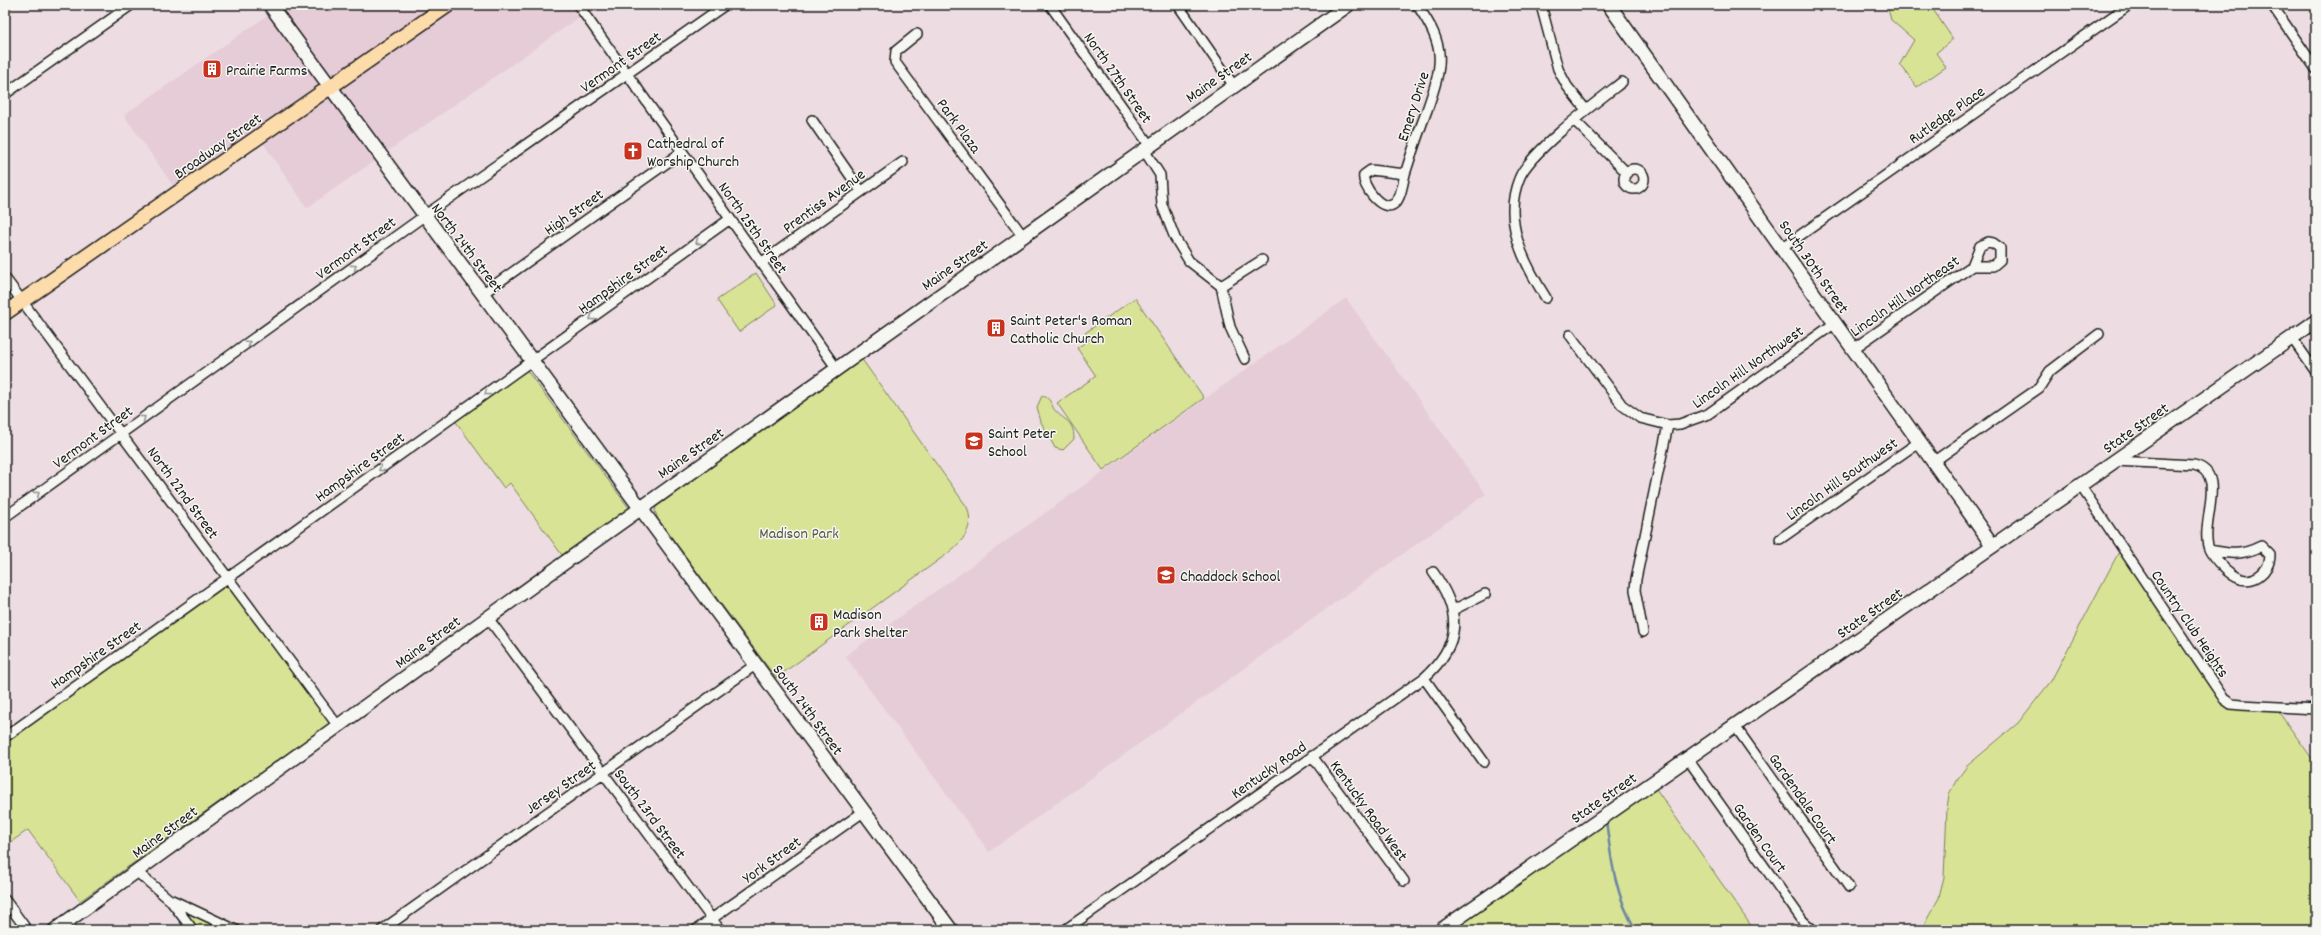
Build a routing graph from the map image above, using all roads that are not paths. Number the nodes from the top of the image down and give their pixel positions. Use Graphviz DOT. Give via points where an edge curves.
graph roads {
  1 [pos="131,5"];
  2 [pos="270,5"];
  3 [pos="448,5"];
  4 [pos="578,5"];
  5 [pos="725,5"];
  6 [pos="1050,5"];
  7 [pos="1178,5"];
  8 [pos="1348,5"];
  9 [pos="1417,5"];
  10 [pos="1540,5"];
  11 [pos="1609,5"];
  12 [pos="2129,5"];
  13 [pos="2272,5"];
  14 [pos="917,34"];
  15 [pos="2316,69"];
  16 [pos="627,74"];
  17 [pos="1622,82"];
  18 [pos="1234,86"];
  19 [pos="330,87"];
  20 [pos="5,94"];
  21 [pos="1586,110"];
  22 [pos="812,120"];
  23 [pos="1575,121"];
  24 [pos="1147,148"];
  25 [pos="682,152"];
  26 [pos="903,162"];
  27 [pos="1627,173"];
  28 [pos="1405,174"];
  29 [pos="862,192"];
  30 [pos="424,216"];
  31 [pos="730,219"];
  32 [pos="1023,236"];
  33 [pos="1782,248"];
  34 [pos="1262,260"];
  35 [pos="761,263"];
  36 [pos="1972,266"];
  37 [pos="5,278"];
  38 [pos="1221,286"];
  39 [pos="482,294"];
  40 [pos="1546,298"];
  41 [pos="22,301"];
  42 [pos="5,313"];
  43 [pos="2316,321"];
  44 [pos="1835,323"];
  45 [pos="2099,334"];
  46 [pos="1570,335"];
  47 [pos="2292,338"];
  48 [pos="1853,350"];
  49 [pos="1245,359"];
  50 [pos="532,361"];
  51 [pos="2315,367"];
  52 [pos="837,369"];
  53 [pos="1668,425"];
  54 [pos="122,433"];
  55 [pos="1919,442"];
  56 [pos="2115,461"];
  57 [pos="1933,462"];
  58 [pos="2080,485"];
  59 [pos="640,508"];
  60 [pos="5,517"];
  61 [pos="1780,539"];
  62 [pos="1992,546"];
  63 [pos="2210,550"];
  64 [pos="1433,572"];
  65 [pos="228,578"];
  66 [pos="1485,594"];
  67 [pos="1453,610"];
  68 [pos="488,618"];
  69 [pos="1644,632"];
  70 [pos="755,665"];
  71 [pos="1424,678"];
  72 [pos="2316,709"];
  73 [pos="338,726"];
  74 [pos="1735,726"];
  75 [pos="5,737"];
  76 [pos="1312,756"];
  77 [pos="1687,758"];
  78 [pos="1484,762"];
  79 [pos="603,774"];
  80 [pos="863,812"];
  81 [pos="136,872"];
  82 [pos="1404,881"];
  83 [pos="1849,887"];
  84 [pos="5,900"];
  85 [pos="170,900"];
  86 [pos="712,919"];
  87 [pos="27,930"];
  88 [pos="55,930"];
  89 [pos="193,930"];
  90 [pos="236,930"];
  91 [pos="382,930"];
  92 [pos="696,930"];
  93 [pos="720,930"];
  94 [pos="951,930"];
  95 [pos="1065,930"];
  96 [pos="1440,930"];
  97 [pos="1813,930"];
  1 -- 20 [label="street"];
  2 -- 19 [label="street, North 24th Street"];
  3 -- 19 [label="main road, Broadway Street"];
  4 -- 16 [label="street, North 25th Street"];
  5 -- 16 [label="street, Vermont Street"];
  6 -- 24 [label="street, North 27th Street"];
  7 -- 18 [label="street"];
  8 -- 18 [label="street, Maine Street"];
  9 -- 28 [label="street, Emery Drive" via="1434,32 1440,67"];
  10 -- 21 [label="street" via="1562,79"];
  11 -- 33 [label="street, South 30th Street"];
  12 -- 33 [label="street, Rutledge Place"];
  13 -- 15 [label="street"];
  14 -- 32 [label="street, Park Plaza" via="896,51 895,62"];
  16 -- 25 [label="street, North 25th Street"];
  16 -- 30 [label="street, Vermont Street"];
  17 -- 21 [label="street"];
  18 -- 24 [label="street, Maine Street"];
  19 -- 30 [label="street, North 24th Street"];
  19 -- 41 [label="main road, Broadway Street"];
  21 -- 23 [label="street"];
  22 -- 29 [label="street"];
  23 -- 27 [label="street"];
  23 -- 40 [label="street" via="1534,157 1519,178 1515,191 1518,247 1530,274"];
  24 -- 32 [label="street, Maine Street"];
  24 -- 38 [label="street, North 27th Street" via="1160,175 1162,205 1169,226 1182,252 1196,268"];
  25 -- 31 [label="street, North 25th Street"];
  25 -- 39 [label="street, High Street"];
  26 -- 29 [label="street, Prentiss Avenue"];
  28 -- 28 [label="street, Emery Drive" via="1370,170 1363,179 1380,204 1389,206 1397,201"];
  29 -- 35 [label="street, Prentiss Avenue"];
  30 -- 39 [label="street, North 24th Street"];
  54 -- 30 [label="street, Vermont Street, one-way"];
  31 -- 35 [label="street, North 25th Street"];
  31 -- 50 [label="street, Hampshire Street, one-way"];
  32 -- 52 [label="street, Maine Street"];
  33 -- 44 [label="street, South 30th Street"];
  34 -- 38 [label="street"];
  35 -- 52 [label="street, North 25th Street"];
  36 -- 48 [label="street, Lincoln Hill Northeast"];
  37 -- 41 [label="street, North 22nd Street"];
  38 -- 49 [label="street" via="1230,327"];
  39 -- 50 [label="street, North 24th Street"];
  41 -- 42 [label="main road, Broadway Street"];
  41 -- 54 [label="street, North 22nd Street"];
  43 -- 47 [label="street, State Street"];
  44 -- 48 [label="street, South 30th Street"];
  44 -- 53 [label="street, Lincoln Hill Northwest" via="1708,414 1690,422"];
  45 -- 57 [label="street" via="2050,371 2039,388"];
  46 -- 53 [label="street, Lincoln Hill Northwest" via="1622,405 1640,418"];
  47 -- 51 [label="street"];
  47 -- 56 [label="street, State Street"];
  48 -- 55 [label="street, South 30th Street"];
  50 -- 59 [label="street, North 24th Street"];
  50 -- 65 [label="street, Hampshire Street, one-way"];
  52 -- 59 [label="street, Maine Street"];
  53 -- 69 [label="street" via="1636,579 1637,606"];
  60 -- 54 [label="street, Vermont Street, one-way"];
  54 -- 65 [label="street, North 22nd Street"];
  55 -- 57 [label="street, South 30th Street"];
  55 -- 61 [label="street, Lincoln Hill Southwest"];
  56 -- 58 [label="street, State Street"];
  56 -- 63 [label="street" via="2194,465 2204,469 2212,482 2206,528"];
  57 -- 62 [label="street, South 30th Street"];
  58 -- 62 [label="street, State Street"];
  58 -- 72 [label="street, Country Club Heights" via="2224,699 2240,706"];
  59 -- 68 [label="street, Maine Street"];
  59 -- 70 [label="street, South 24th Street"];
  62 -- 74 [label="street, State Street"];
  63 -- 63 [label="street" via="2230,554 2246,553 2261,546 2270,555 2270,564 2262,575 2248,579 2237,578"];
  64 -- 67 [label="street, Kentucky Road" via="1448,594"];
  65 -- 73 [label="street, North 22nd Street"];
  65 -- 75 [label="street, Hampshire Street"];
  66 -- 67 [label="street"];
  67 -- 71 [label="street, Kentucky Road" via="1451,643 1442,660"];
  68 -- 73 [label="street, Maine Street"];
  68 -- 79 [label="street, South 23rd Street"];
  70 -- 79 [label="street, Jersey Street"];
  70 -- 80 [label="street, South 24th Street"];
  71 -- 76 [label="street, Kentucky Road"];
  71 -- 78 [label="street"];
  73 -- 81 [label="street, Maine Street"];
  74 -- 77 [label="street, State Street"];
  74 -- 83 [label="street, Gardendale Court"];
  76 -- 82 [label="street, Kentucky Road West"];
  76 -- 95 [label="street, Kentucky Road"];
  77 -- 96 [label="street, State Street"];
  77 -- 97 [label="street, Garden Court" via="1802,921"];
  79 -- 86 [label="street, South 23rd Street"];
  79 -- 91 [label="street, Jersey Street"];
  80 -- 86 [label="street, York Street"];
  80 -- 94 [label="street, South 24th Street"];
  81 -- 85 [label="street"];
  81 -- 88 [label="street, Maine Street"];
  84 -- 87 [label="street"];
  85 -- 89 [label="street"];
  85 -- 90 [label="street"];
  86 -- 92 [label="street, York Street"];
  86 -- 93 [label="street, South 23rd Street"];
}
